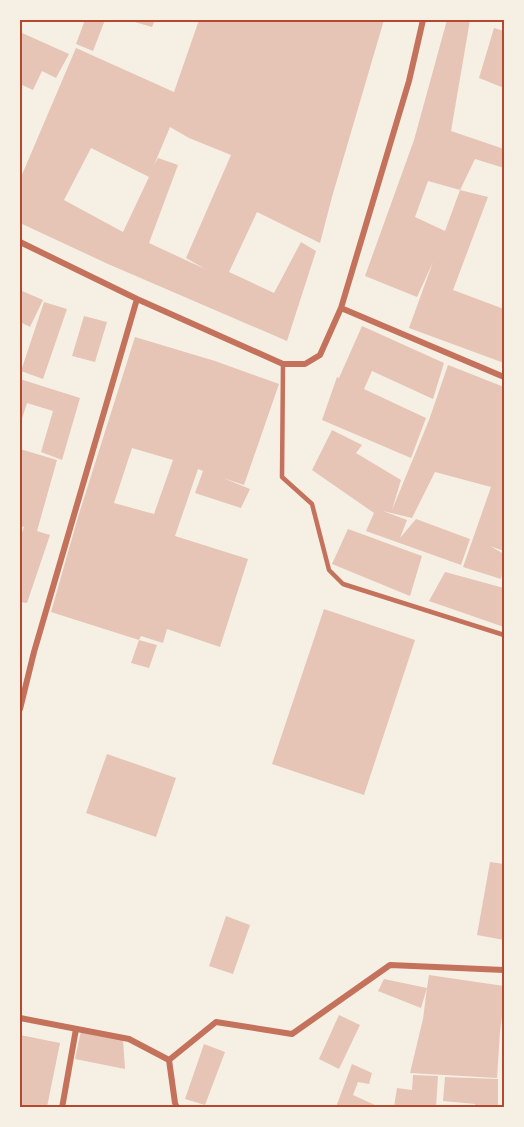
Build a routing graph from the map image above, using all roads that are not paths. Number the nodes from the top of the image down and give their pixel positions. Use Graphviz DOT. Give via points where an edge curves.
graph roads {
  1 [pos="423,20"];
  2 [pos="20,242"];
  3 [pos="137,299"];
  4 [pos="341,308"];
  5 [pos="283,364"];
  6 [pos="504,377"];
  7 [pos="504,635"];
  8 [pos="20,710"];
  9 [pos="504,970"];
  10 [pos="20,1018"];
  11 [pos="76,1029"];
  12 [pos="169,1060"];
  13 [pos="62,1107"];
  14 [pos="177,1107"];
  1 -- 4 [label="street" via="409,81"];
  2 -- 3 [label="street"];
  3 -- 5 [label="street"];
  3 -- 8 [label="street"];
  4 -- 5 [label="street" via="320,355 304,364"];
  4 -- 6 [label="street"];
  5 -- 7 [label="lane" via="282,477 312,504 329,570 343,584"];
  9 -- 12 [label="street" via="390,965 292,1034 216,1022"];
  10 -- 11 [label="street"];
  11 -- 12 [label="street" via="129,1039"];
  11 -- 13 [label="street"];
  12 -- 14 [label="street"];
}
